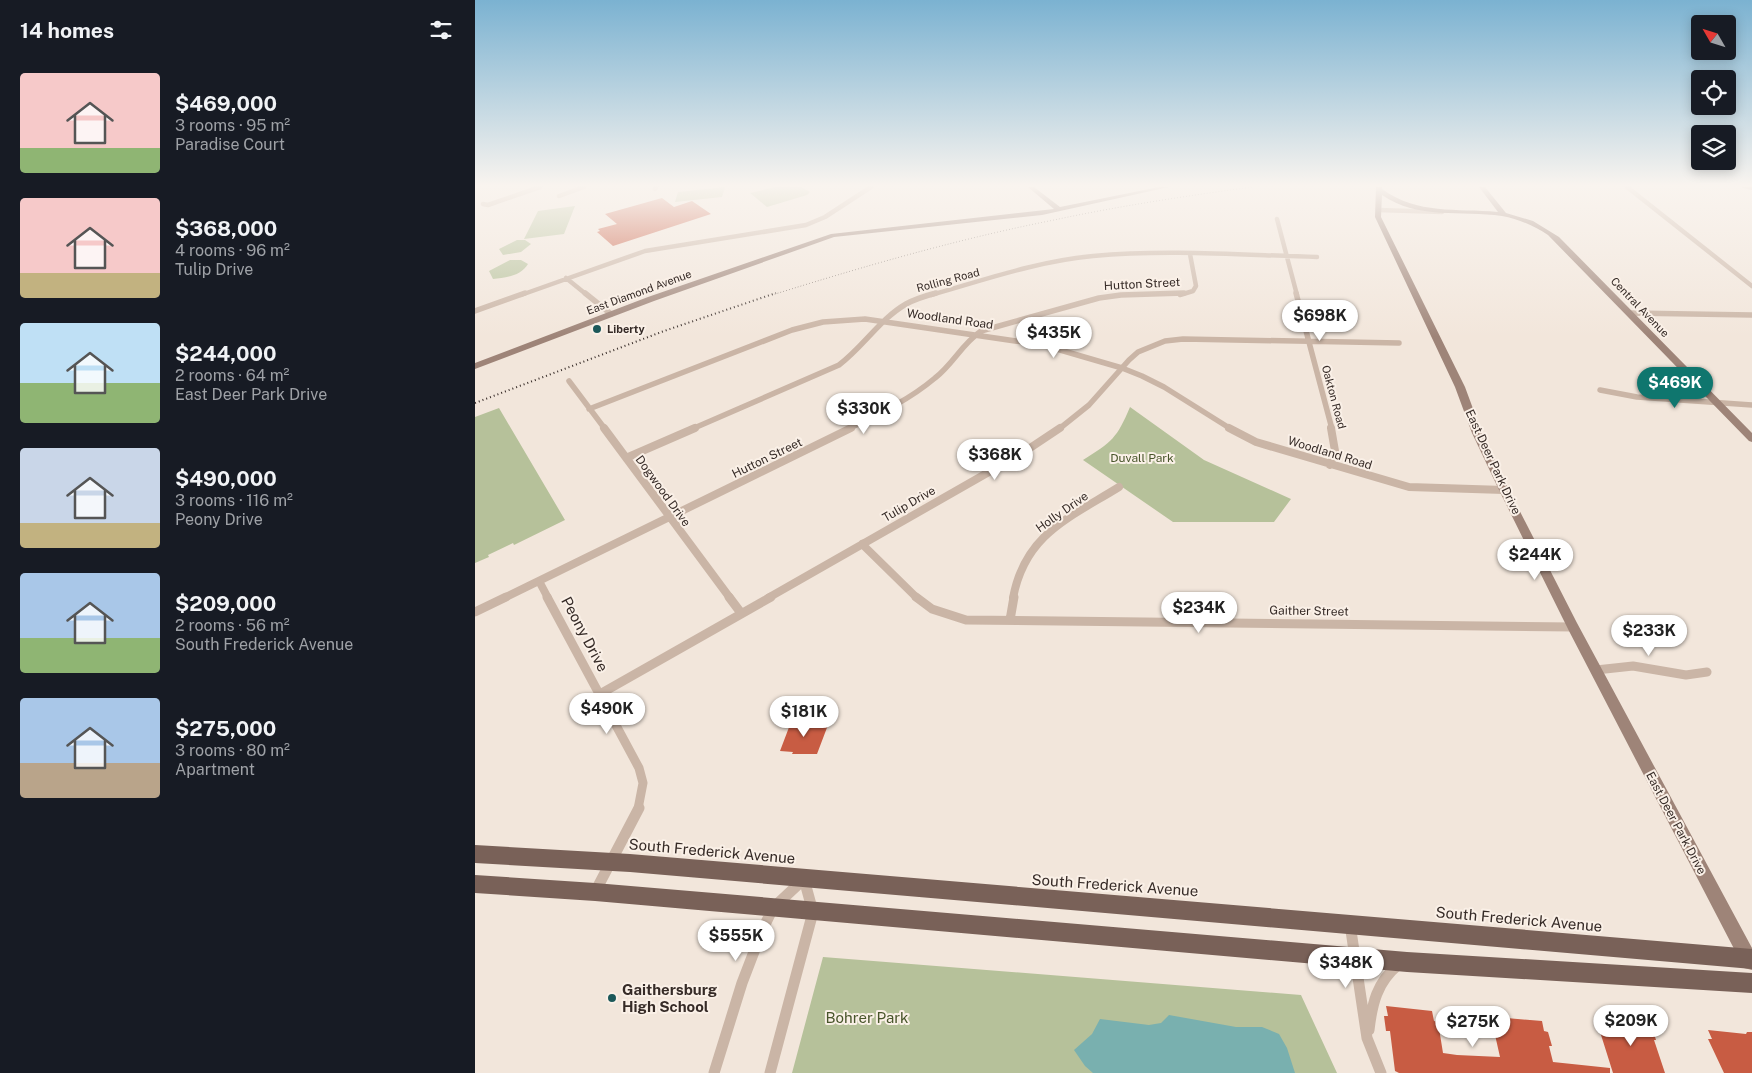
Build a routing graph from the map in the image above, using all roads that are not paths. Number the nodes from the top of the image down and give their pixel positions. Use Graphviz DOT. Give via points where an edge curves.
graph roads {
  1 [pos="731,237"];
  2 [pos="827,237"];
  3 [pos="1282,237"];
  4 [pos="1387,237"];
  5 [pos="1556,237"];
  6 [pos="1690,237"];
  7 [pos="1190,254"];
  8 [pos="1287,257"];
  9 [pos="1317,257"];
  10 [pos="566,278"];
  11 [pos="1752,286"];
  12 [pos="475,311"];
  13 [pos="1630,313"];
  14 [pos="611,314"];
  15 [pos="1752,315"];
  16 [pos="884,321"];
  17 [pos="975,333"];
  18 [pos="1309,341"];
  19 [pos="1399,343"];
  20 [pos="475,366"];
  21 [pos="1122,368"];
  22 [pos="569,381"];
  23 [pos="1600,390"];
  24 [pos="1717,403"];
  25 [pos="1752,405"];
  26 [pos="589,409"];
  27 [pos="1752,438"];
  28 [pos="626,458"];
  29 [pos="1330,465"];
  30 [pos="1119,487"];
  31 [pos="1505,490"];
  32 [pos="669,518"];
  33 [pos="862,544"];
  34 [pos="539,581"];
  35 [pos="475,612"];
  36 [pos="741,613"];
  37 [pos="1010,620"];
  38 [pos="1573,626"];
  39 [pos="1596,670"];
  40 [pos="1707,672"];
  41 [pos="600,694"];
  42 [pos="475,854"];
  43 [pos="611,862"];
  44 [pos="805,879"];
  45 [pos="475,884"];
  46 [pos="595,892"];
  47 [pos="773,908"];
  48 [pos="813,912"];
  49 [pos="1350,924"];
  50 [pos="1355,957"];
  51 [pos="1407,962"];
  52 [pos="1751,962"];
  53 [pos="1752,983"];
  54 [pos="1369,1047"];
  55 [pos="714,1073"];
  56 [pos="770,1073"];
  57 [pos="1381,1073"];
  1 -- 10 [label="street" via="645,251"];
  2 -- 14 [label="street, East Diamond Avenue"];
  3 -- 8 [label="street, Oakton Road"];
  4 -- 31 [label="street, East Deer Park Drive" via="1460,387 1477,433"];
  5 -- 13 [label="street, Central Avenue"];
  6 -- 11 [label="street"];
  7 -- 8 [label="street, Rolling Road"];
  7 -- 16 [label="street, Rolling Road" via="1094,256 1054,263 913,300 899,307"];
  7 -- 17 [label="street, Hutton Street" via="1196,289 1189,293 1099,298"];
  8 -- 9 [label="street, Rolling Road"];
  8 -- 18 [label="street, Oakton Road"];
  10 -- 12 [label="street"];
  10 -- 14 [label="street"];
  13 -- 15 [label="street"];
  13 -- 24 [label="street, Central Avenue"];
  14 -- 20 [label="street, East Diamond Avenue"];
  16 -- 17 [label="street, Woodland Road"];
  16 -- 26 [label="street, Woodland Road" via="845,319 802,326"];
  16 -- 28 [label="street, Rolling Road" via="858,351 839,365"];
  17 -- 21 [label="street, Woodland Road" via="1043,345"];
  17 -- 32 [label="street, Hutton Street" via="937,377 910,398"];
  18 -- 19 [label="street, Tulip Drive"];
  18 -- 21 [label="street, Tulip Drive" via="1168,340 1142,348"];
  18 -- 29 [label="street, Oakton Road" via="1335,444"];
  21 -- 29 [label="street, Woodland Road" via="1164,387 1243,437"];
  21 -- 33 [label="street, Tulip Drive" via="1089,405 1056,431"];
  22 -- 26 [label="street, Dogwood Drive"];
  23 -- 24 [label="street" via="1637,397"];
  24 -- 25 [label="street"];
  24 -- 27 [label="street, Central Avenue"];
  26 -- 28 [label="street, Dogwood Drive"];
  28 -- 32 [label="street, Dogwood Drive"];
  29 -- 31 [label="street, Woodland Road" via="1409,487"];
  30 -- 37 [label="street, Holly Drive" via="1053,530 1036,545 1017,580"];
  31 -- 38 [label="street, East Deer Park Drive"];
  32 -- 34 [label="street, Hutton Street"];
  32 -- 36 [label="street, Dogwood Drive"];
  33 -- 36 [label="street, Tulip Drive"];
  33 -- 37 [label="street, Gaither Street" via="932,610 966,620"];
  34 -- 35 [label="street, Hutton Street"];
  34 -- 41 [label="street, Peony Drive"];
  36 -- 41 [label="street, Tulip Drive"];
  37 -- 38 [label="street, Gaither Street"];
  38 -- 39 [label="street, East Deer Park Drive"];
  39 -- 40 [label="street" via="1633,666 1686,675"];
  39 -- 52 [label="street, East Deer Park Drive"];
  41 -- 43 [label="street, Peony Drive" via="639,768 643,783 638,811"];
  42 -- 43 [label="main road, South Frederick Avenue"];
  43 -- 44 [label="main road, South Frederick Avenue"];
  43 -- 46 [label="street, Peony Drive"];
  44 -- 47 [label="street"];
  44 -- 48 [label="street"];
  44 -- 49 [label="main road, South Frederick Avenue"];
  45 -- 46 [label="main road"];
  46 -- 47 [label="main road"];
  47 -- 48 [label="main road"];
  47 -- 55 [label="street" via="742,983"];
  48 -- 50 [label="main road"];
  48 -- 56 [label="street"];
  49 -- 50 [label="street"];
  49 -- 52 [label="main road, South Frederick Avenue"];
  50 -- 51 [label="main road"];
  50 -- 54 [label="street"];
  51 -- 53 [label="main road"];
  51 -- 54 [label="street" via="1387,974 1378,988 1369,1028"];
  54 -- 57 [label="street"];
}
